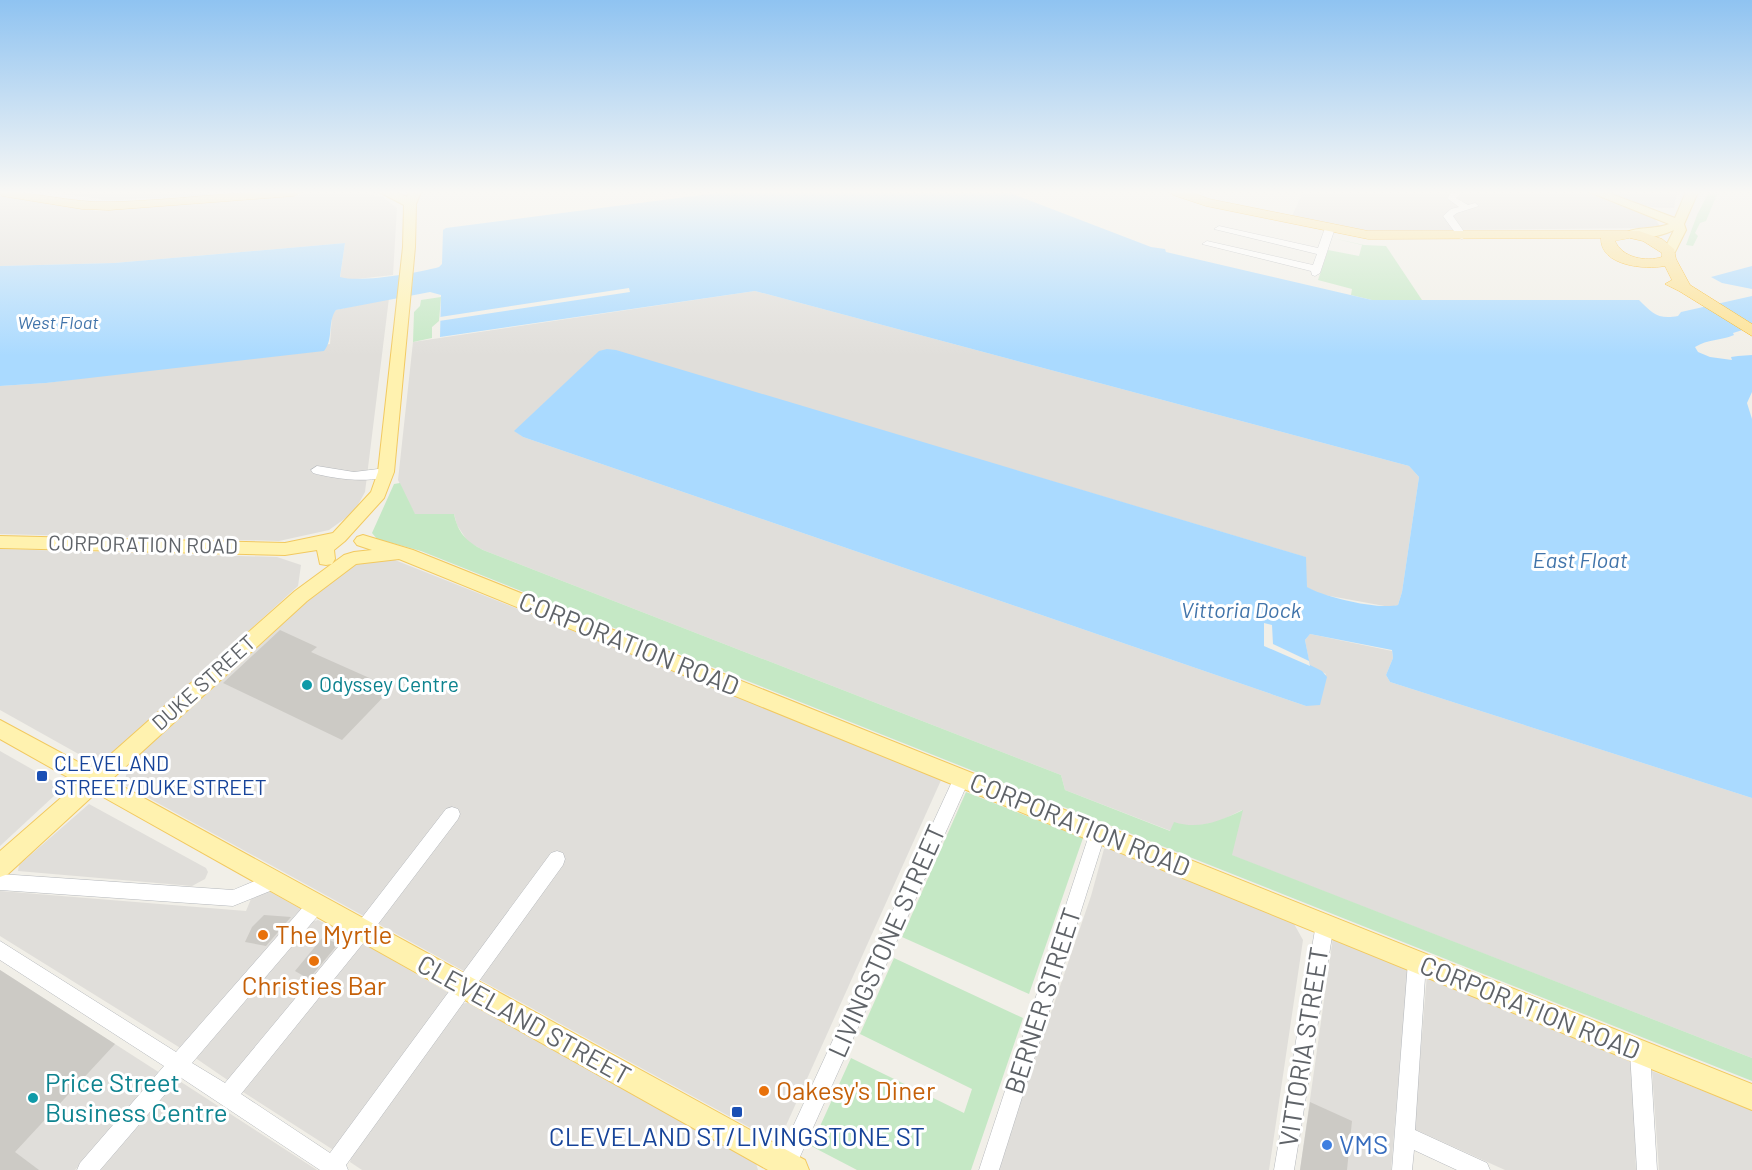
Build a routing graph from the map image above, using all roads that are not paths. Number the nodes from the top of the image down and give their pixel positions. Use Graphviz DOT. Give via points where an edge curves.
graph roads {
  1 [pos="409,247"];
  2 [pos="1217,247"];
  3 [pos="1298,247"];
  4 [pos="1324,247"];
  5 [pos="1576,247"];
  6 [pos="1609,247"];
  7 [pos="1659,247"];
  8 [pos="1673,247"];
  9 [pos="1322,252"];
  10 [pos="1669,255"];
  11 [pos="1629,259"];
  12 [pos="1684,288"];
  13 [pos="1750,330"];
  14 [pos="317,470"];
  15 [pos="386,472"];
  16 [pos="372,504"];
  17 [pos="336,539"];
  18 [pos="362,540"];
  19 [pos="0,542"];
  20 [pos="285,549"];
  21 [pos="407,555"];
  22 [pos="325,558"];
  23 [pos="352,559"];
  24 [pos="301,596"];
  25 [pos="0,729"];
  26 [pos="962,778"];
  27 [pos="95,782"];
  28 [pos="452,814"];
  29 [pos="1098,832"];
  30 [pos="557,859"];
  31 [pos="0,866"];
  32 [pos="274,881"];
  33 [pos="0,882"];
  34 [pos="316,905"];
  35 [pos="1325,924"];
  36 [pos="363,930"];
  37 [pos="0,950"];
  38 [pos="1417,962"];
  39 [pos="465,987"];
  40 [pos="1640,1052"];
  41 [pos="179,1065"];
  42 [pos="227,1096"];
  43 [pos="1752,1097"];
  44 [pos="1405,1136"];
  45 [pos="335,1168"];
  46 [pos="788,1168"];
  47 [pos="87,1170"];
  48 [pos="989,1170"];
  49 [pos="1284,1170"];
  50 [pos="1402,1170"];
  51 [pos="1480,1170"];
  52 [pos="1647,1170"];
  1 -- 15 [label="main road"];
  2 -- 9 [label="street" via="1315,271"];
  3 -- 9 [label="street"];
  4 -- 9 [label="street"];
  5 -- 11 [label="highway"];
  6 -- 11 [label="highway"];
  7 -- 10 [label="highway"];
  8 -- 10 [label="main road"];
  10 -- 11 [label="highway" via="1658,264"];
  10 -- 12 [label="highway"];
  11 -- 12 [label="highway"];
  12 -- 13 [label="highway"];
  14 -- 15 [label="street" via="354,476"];
  15 -- 16 [label="main road"];
  16 -- 17 [label="main road"];
  16 -- 18 [label="main road"];
  17 -- 18 [label="main road" via="351,535"];
  17 -- 20 [label="main road, CORPORATION ROAD"];
  17 -- 22 [label="main road" via="325,548"];
  18 -- 21 [label="main road, CORPORATION ROAD"];
  18 -- 23 [label="main road" via="363,549"];
  19 -- 20 [label="main road, CORPORATION ROAD"];
  20 -- 22 [label="main road, CORPORATION ROAD"];
  21 -- 23 [label="main road, CORPORATION ROAD"];
  21 -- 26 [label="main road, CORPORATION ROAD"];
  22 -- 23 [label="main road" via="336,563"];
  22 -- 24 [label="main road, DUKE STREET"];
  23 -- 24 [label="main road, DUKE STREET"];
  24 -- 27 [label="main road, DUKE STREET"];
  25 -- 27 [label="main road, CLEVELAND STREET"];
  26 -- 29 [label="main road, CORPORATION ROAD"];
  26 -- 46 [label="street, LIVINGSTONE STREET"];
  27 -- 31 [label="main road, DUKE STREET"];
  27 -- 32 [label="main road, CLEVELAND STREET"];
  28 -- 36 [label="street"];
  29 -- 35 [label="main road, CORPORATION ROAD"];
  29 -- 48 [label="street, BERNER STREET"];
  30 -- 39 [label="street"];
  32 -- 33 [label="street" via="233,898"];
  32 -- 34 [label="main road, CLEVELAND STREET"];
  34 -- 36 [label="main road, CLEVELAND STREET"];
  34 -- 41 [label="street"];
  35 -- 38 [label="main road, CORPORATION ROAD"];
  35 -- 49 [label="street, VITTORIA STREET"];
  36 -- 39 [label="main road, CLEVELAND STREET"];
  36 -- 42 [label="street"];
  37 -- 41 [label="street"];
  38 -- 40 [label="main road, CORPORATION ROAD"];
  38 -- 44 [label="street"];
  39 -- 45 [label="street"];
  39 -- 46 [label="main road, CLEVELAND STREET"];
  40 -- 43 [label="main road, CORPORATION ROAD"];
  40 -- 52 [label="street"];
  41 -- 42 [label="street"];
  41 -- 47 [label="street"];
  42 -- 45 [label="street"];
  44 -- 50 [label="street"];
  44 -- 51 [label="street"];
}
